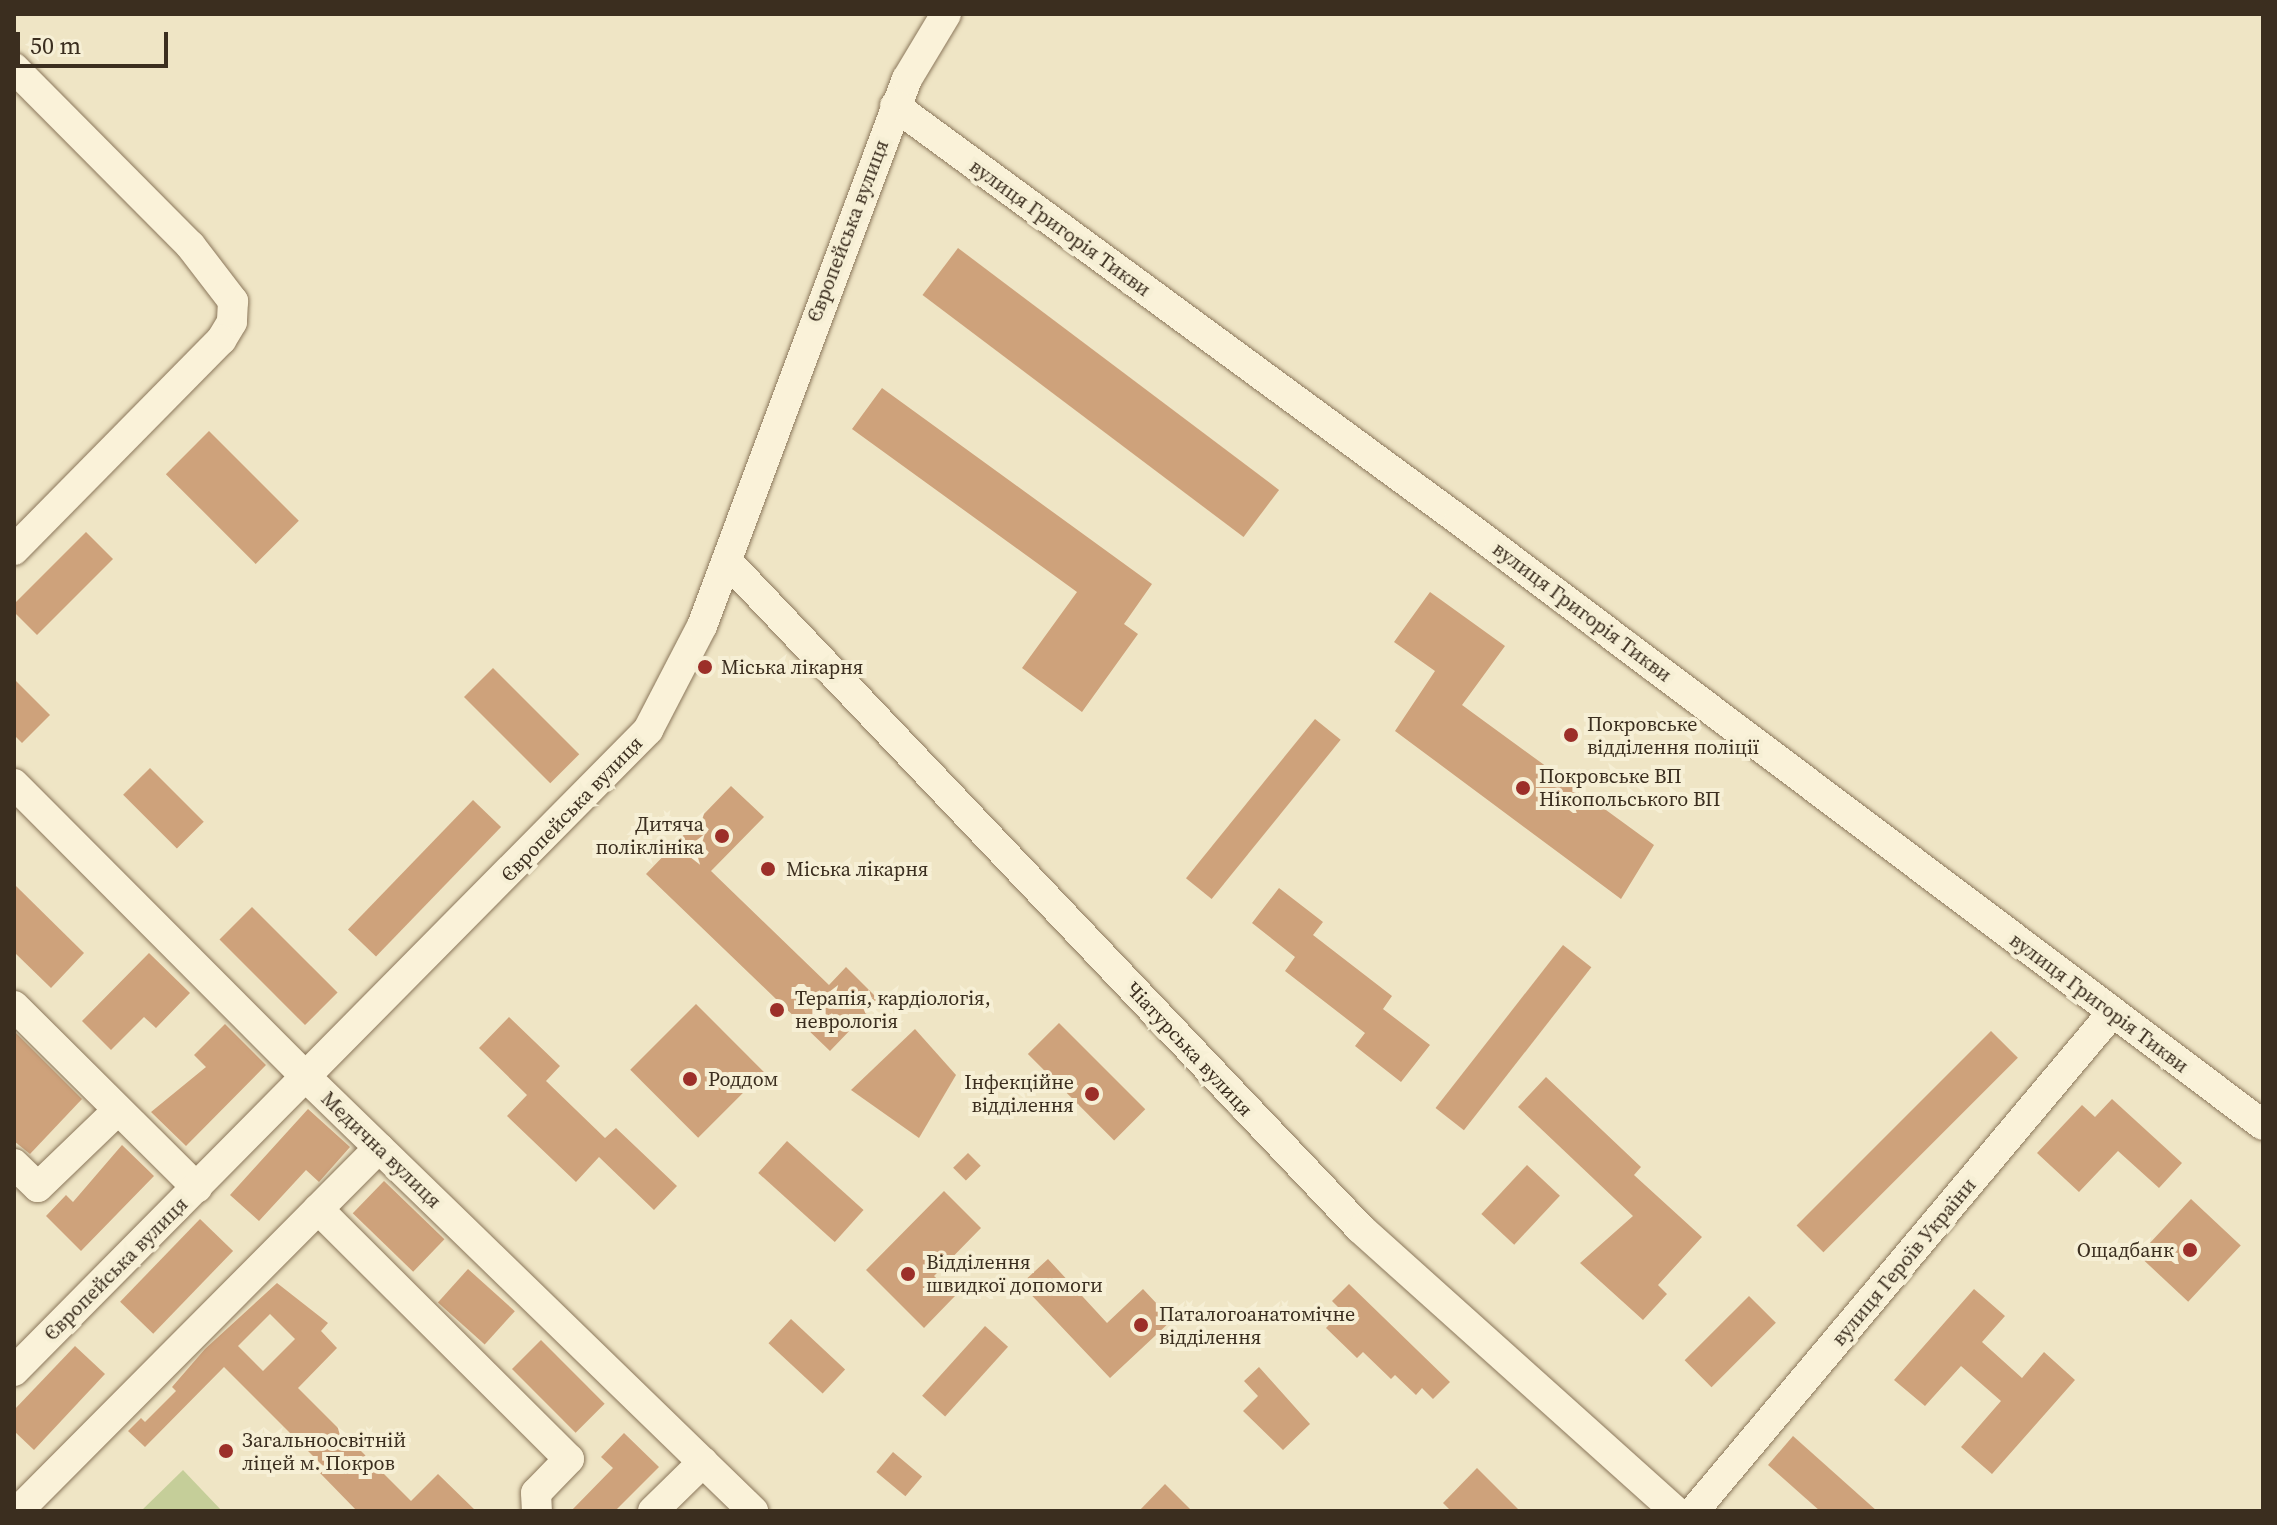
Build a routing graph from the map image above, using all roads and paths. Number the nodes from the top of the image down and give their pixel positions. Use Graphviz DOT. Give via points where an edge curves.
graph roads {
  1 [pos="946,14"];
  2 [pos="14,68"];
  3 [pos="895,106"];
  4 [pos="14,550"];
  5 [pos="727,561"];
  6 [pos="14,784"];
  7 [pos="14,1006"];
  8 [pos="2112,1013"];
  9 [pos="307,1078"];
  10 [pos="118,1110"];
  11 [pos="2263,1125"];
  12 [pos="379,1148"];
  13 [pos="14,1164"];
  14 [pos="197,1188"];
  15 [pos="318,1209"];
  16 [pos="14,1371"];
  17 [pos="703,1462"];
  18 [pos="18,1511"];
  19 [pos="537,1511"];
  20 [pos="653,1511"];
  21 [pos="753,1511"];
  22 [pos="1675,1511"];
  23 [pos="1694,1511"];
  1 -- 3 [label="street, Європейська вулиця"];
  2 -- 4 [label="street" via="190,245 233,301 232,322 221,340"];
  3 -- 5 [label="street, Європейська вулиця"];
  3 -- 8 [label="street, вулиця Григорія Тикви" via="1447,510"];
  5 -- 9 [label="street, Європейська вулиця" via="674,688 648,730"];
  5 -- 22 [label="street, Чіатурська вулиця" via="1361,1229"];
  6 -- 9 [label="street, Медична вулиця"];
  7 -- 10 [label="street"];
  8 -- 11 [label="street, вулиця Григорія Тикви"];
  8 -- 23 [label="street, вулиця Героїв України"];
  9 -- 12 [label="street, Медична вулиця"];
  9 -- 14 [label="street, Європейська вулиця"];
  10 -- 13 [label="street" via="38,1187"];
  10 -- 14 [label="street"];
  12 -- 15 [label="street"];
  12 -- 17 [label="street, Медична вулиця"];
  14 -- 16 [label="street, Європейська вулиця"];
  15 -- 18 [label="street"];
  15 -- 19 [label="street" via="569,1459 536,1493"];
  17 -- 20 [label="street"];
  17 -- 21 [label="street, Медична вулиця"];
}
